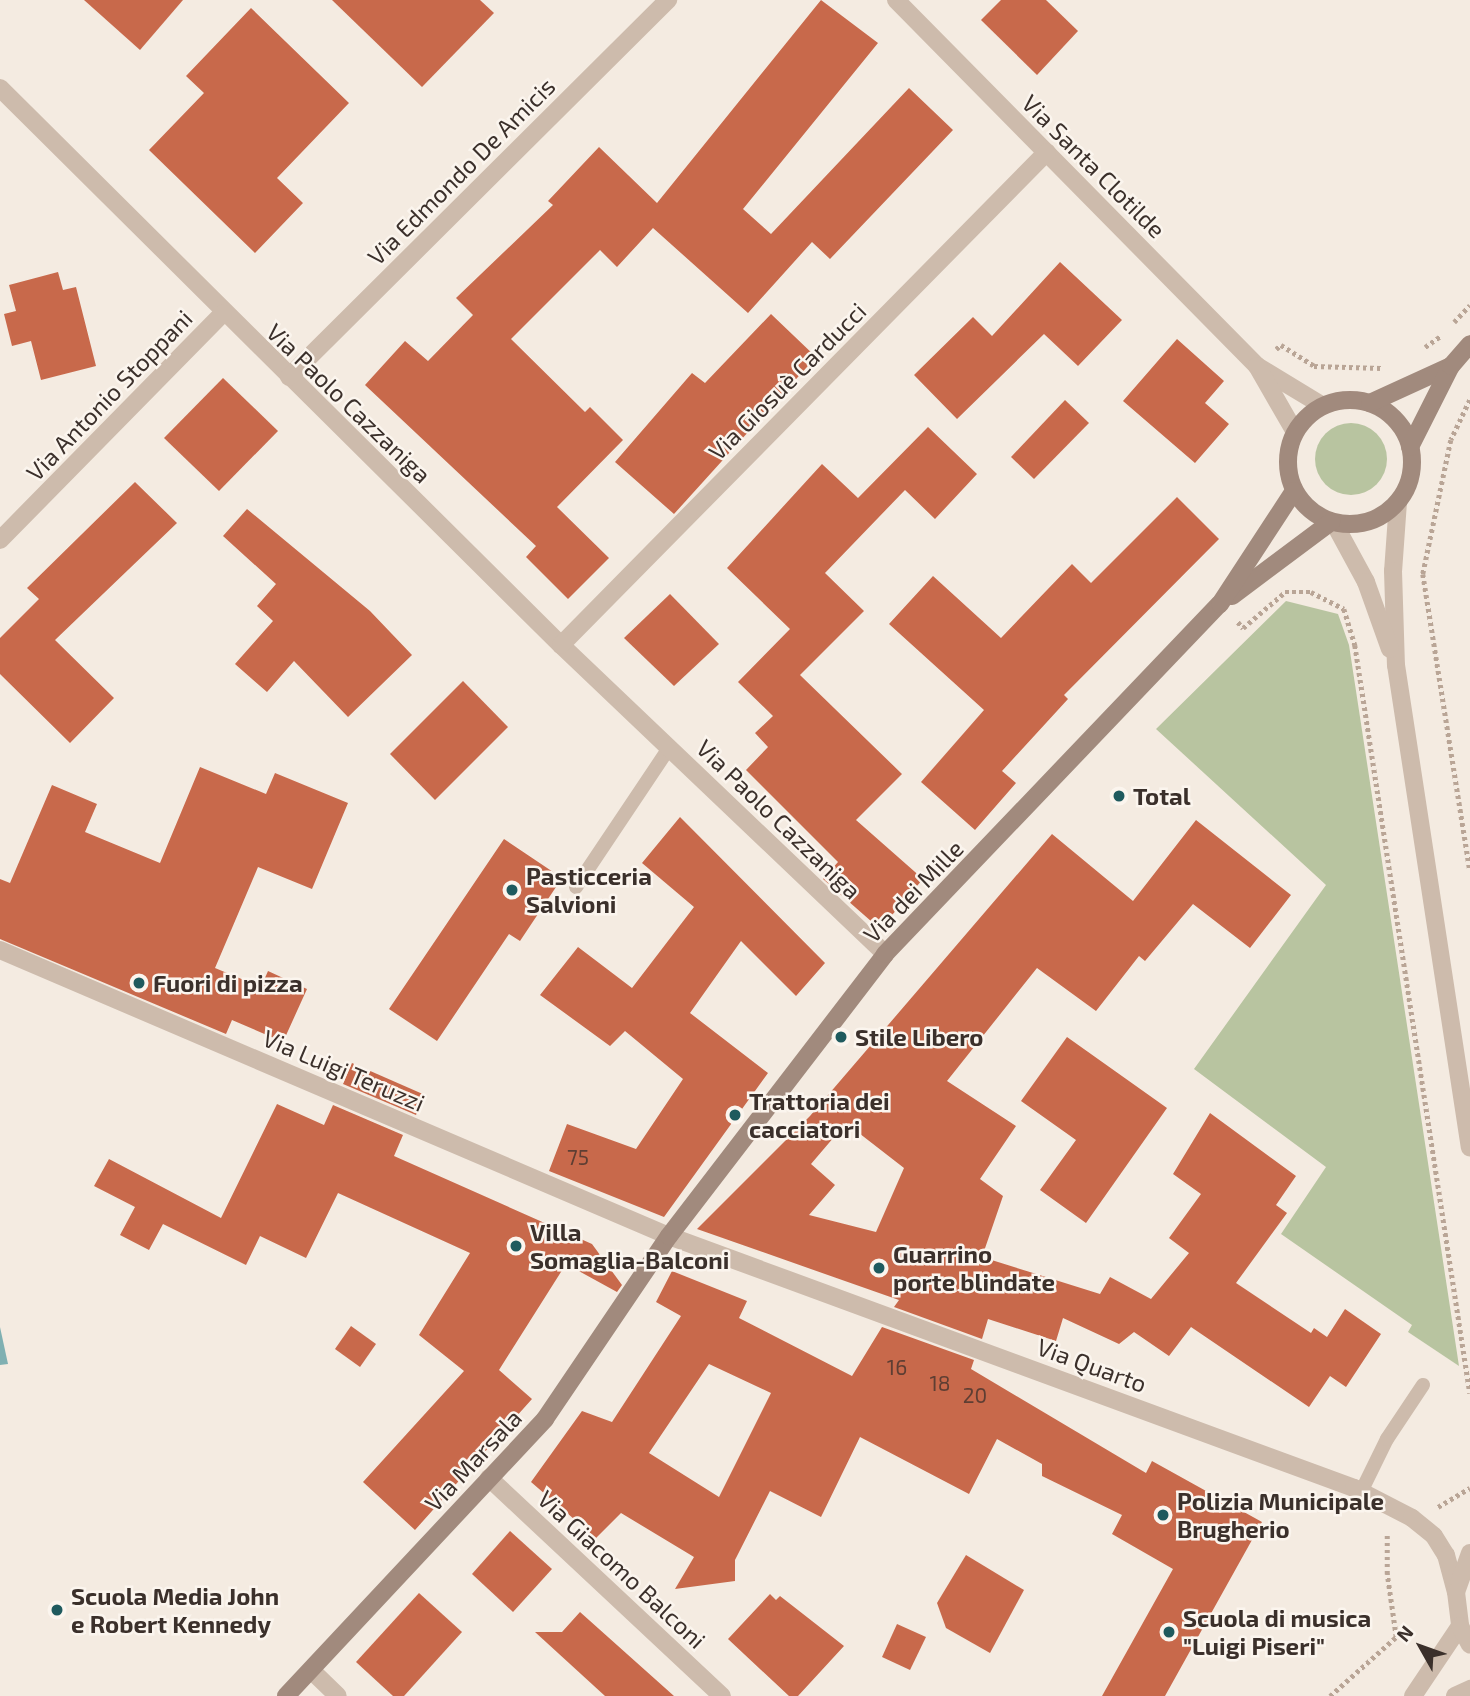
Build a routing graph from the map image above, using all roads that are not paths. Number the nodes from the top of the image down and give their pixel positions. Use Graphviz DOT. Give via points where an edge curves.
graph roads {
  1 [pos="668,0"];
  2 [pos="896,0"];
  3 [pos="0,88"];
  4 [pos="1048,152"];
  5 [pos="223,313"];
  6 [pos="1470,344"];
  7 [pos="1257,366"];
  8 [pos="1451,366"];
  9 [pos="289,377"];
  10 [pos="1370,403"];
  11 [pos="1323,406"];
  12 [pos="1295,432"];
  13 [pos="1410,447"];
  14 [pos="1294,491"];
  15 [pos="1398,502"];
  16 [pos="1332,522"];
  17 [pos="0,540"];
  18 [pos="1220,604"];
  19 [pos="561,645"];
  20 [pos="1396,665"];
  21 [pos="669,748"];
  22 [pos="576,887"];
  23 [pos="0,950"];
  24 [pos="885,954"];
  25 [pos="1470,1147"];
  26 [pos="669,1236"];
  27 [pos="1423,1385"];
  28 [pos="489,1478"];
  29 [pos="1361,1492"];
  30 [pos="1470,1553"];
  31 [pos="1456,1592"];
  32 [pos="1460,1626"];
  33 [pos="1470,1645"];
  34 [pos="311,1670"];
  35 [pos="1470,1689"];
  36 [pos="286,1696"];
  37 [pos="338,1696"];
  38 [pos="722,1696"];
  39 [pos="1413,1696"];
  40 [pos="1455,1696"];
  1 -- 9 [label="street, Via Edmondo De Amicis"];
  2 -- 4 [label="street, Via Santa Clotilde"];
  3 -- 5 [label="street, Via Paolo Cazzaniga"];
  4 -- 7 [label="street, Via Santa Clotilde"];
  4 -- 19 [label="street, Via Giosuè Carducci"];
  5 -- 9 [label="street, Via Paolo Cazzaniga"];
  5 -- 17 [label="street, Via Antonio Stoppani"];
  6 -- 8 [label="main road"];
  7 -- 11 [label="street, Via Santa Clotilde"];
  7 -- 12 [label="street, Via Santa Clotilde"];
  8 -- 10 [label="main road"];
  8 -- 13 [label="main road"];
  9 -- 19 [label="street, Via Paolo Cazzaniga"];
  10 -- 11 [label="main road" via="1346,400"];
  10 -- 13 [label="main road" via="1388,413"];
  11 -- 12 [label="main road"];
  12 -- 14 [label="main road" via="1288,452"];
  13 -- 15 [label="main road" via="1408,485"];
  14 -- 16 [label="main road" via="1309,510"];
  14 -- 18 [label="main road, Via dei Mille"];
  15 -- 16 [label="main road" via="1369,522"];
  15 -- 20 [label="street" via="1393,571"];
  16 -- 18 [label="main road, Via dei Mille"];
  16 -- 20 [label="street" via="1366,582"];
  18 -- 24 [label="main road, Via dei Mille"];
  19 -- 21 [label="street, Via Paolo Cazzaniga"];
  20 -- 25 [label="street"];
  21 -- 22 [label="lane, Via Paolo Cazzaniga"];
  21 -- 24 [label="street, Via Paolo Cazzaniga"];
  23 -- 26 [label="street, Via Luigi Teruzzi"];
  24 -- 26 [label="main road, Via dei Mille"];
  26 -- 28 [label="main road, Via Marsala" via="545,1419"];
  26 -- 29 [label="street, Via Quarto"];
  27 -- 29 [label="lane" via="1387,1439"];
  28 -- 34 [label="main road, Via Marsala"];
  28 -- 38 [label="street, Via Giacomo Balconi"];
  29 -- 31 [label="street, Via Quarto" via="1394,1508 1438,1542"];
  30 -- 31 [label="street"];
  31 -- 32 [label="street"];
  32 -- 33 [label="street"];
  32 -- 39 [label="street"];
  34 -- 36 [label="main road, Via Marsala"];
  34 -- 37 [label="street"];
  35 -- 40 [label="street"];
}
